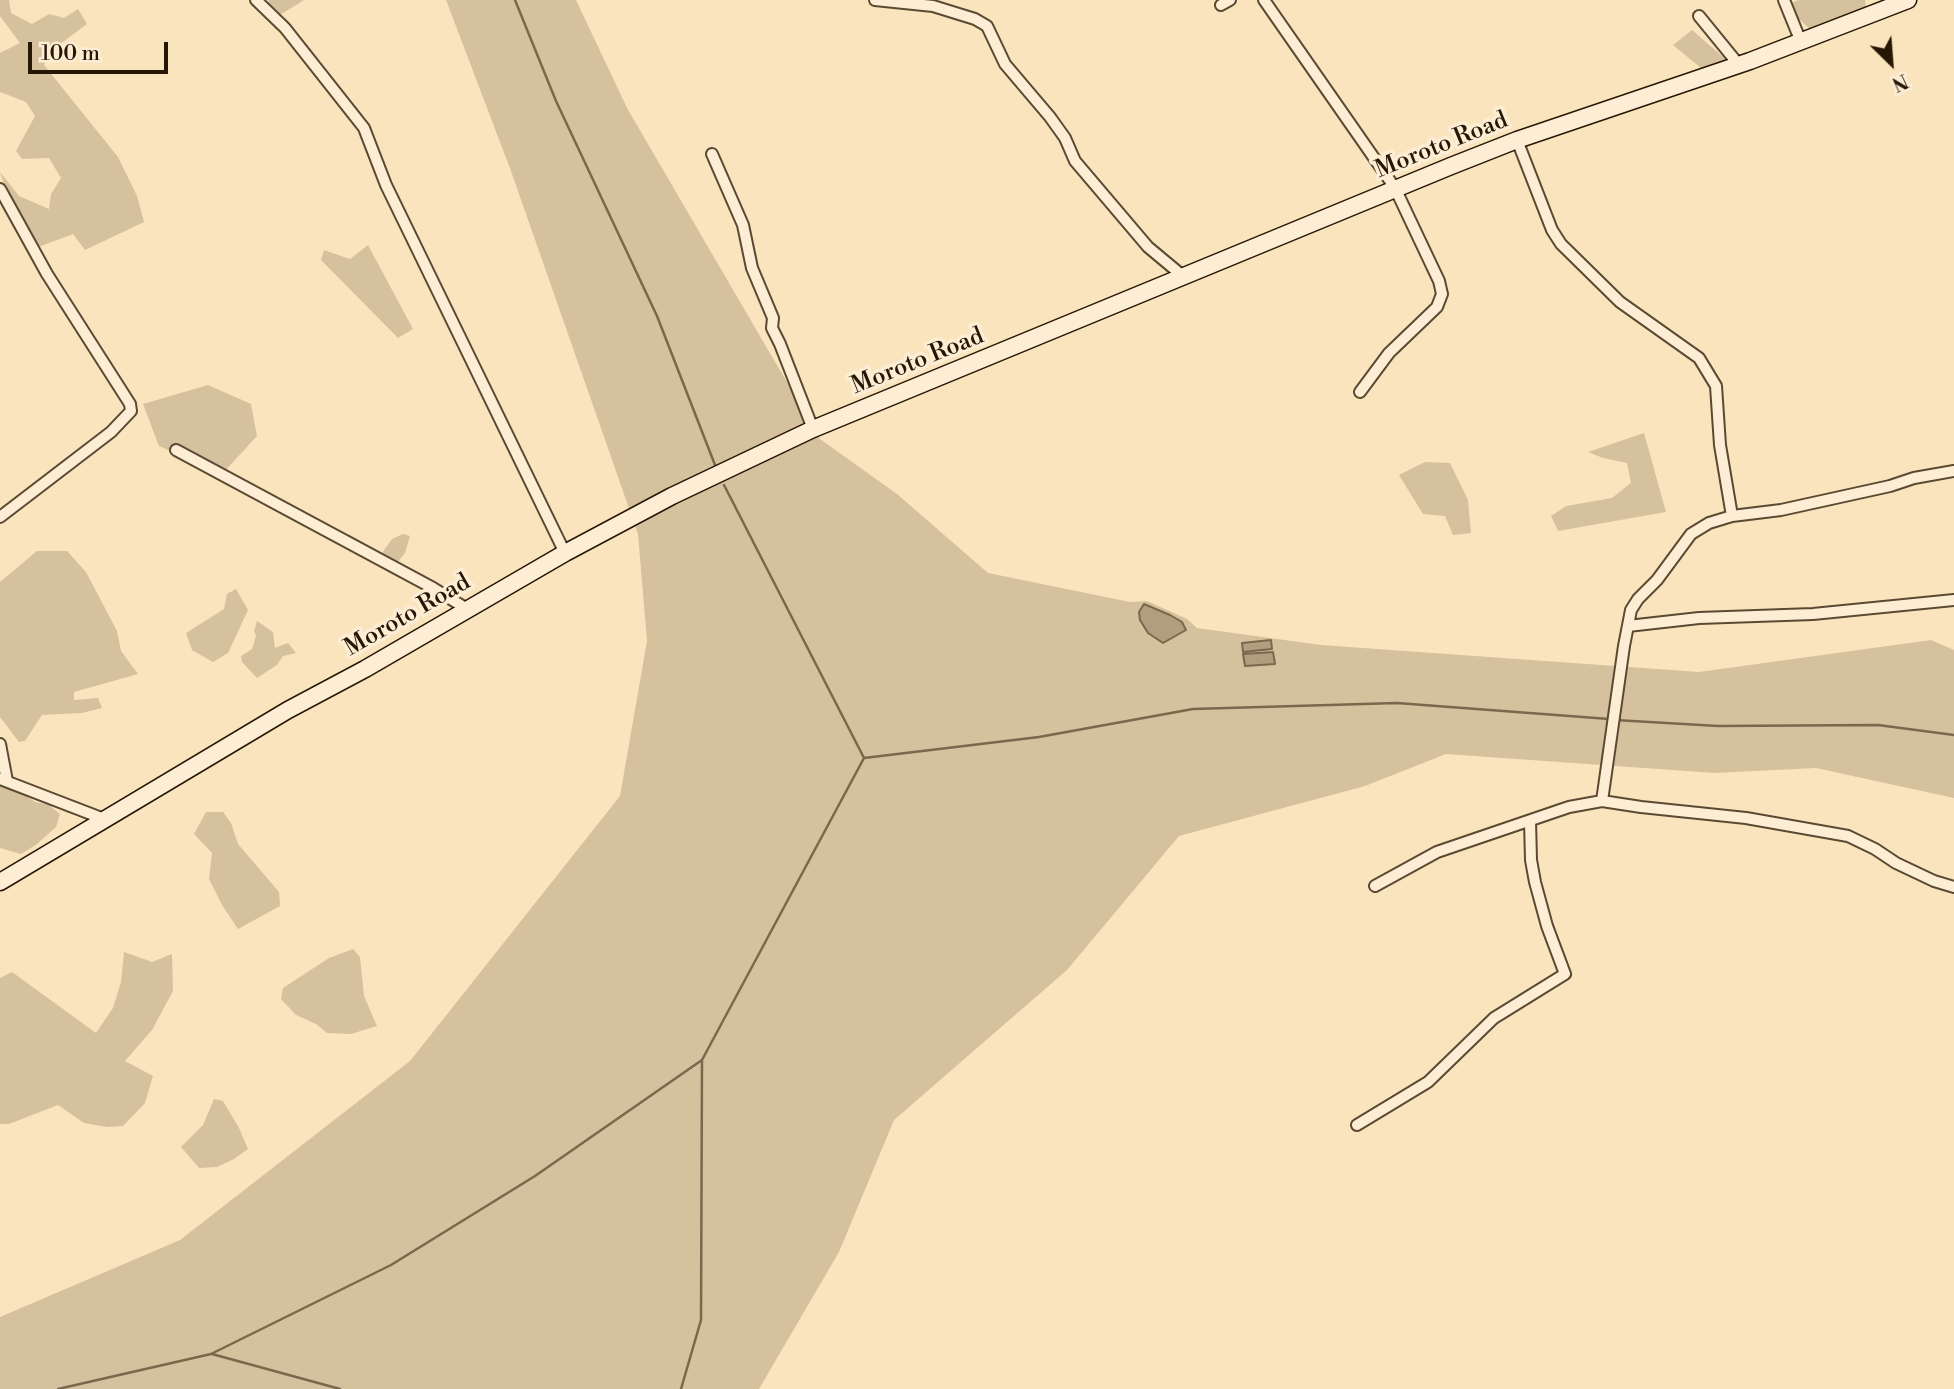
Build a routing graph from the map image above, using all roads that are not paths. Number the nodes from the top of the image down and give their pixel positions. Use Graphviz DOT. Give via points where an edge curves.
graph roads {
  1 [pos="256,0"];
  2 [pos="875,0"];
  3 [pos="1264,0"];
  4 [pos="1784,0"];
  5 [pos="1908,0"];
  6 [pos="1699,16"];
  7 [pos="1801,42"];
  8 [pos="1739,65"];
  9 [pos="1517,140"];
  10 [pos="712,154"];
  11 [pos="1395,188"];
  12 [pos="0,189"];
  13 [pos="1184,276"];
  14 [pos="1360,392"];
  15 [pos="813,429"];
  16 [pos="176,450"];
  17 [pos="1954,471"];
  18 [pos="1732,516"];
  19 [pos="0,517"];
  20 [pos="565,553"];
  21 [pos="1954,600"];
  22 [pos="467,608"];
  23 [pos="1628,626"];
  24 [pos="0,744"];
  25 [pos="3,780"];
  26 [pos="1602,801"];
  27 [pos="104,819"];
  28 [pos="1530,821"];
  29 [pos="0,882"];
  30 [pos="1375,886"];
  31 [pos="1954,887"];
  32 [pos="1357,1125"];
  1 -- 20 [label="street" via="285,27 364,128 386,185"];
  2 -- 13 [label="street" via="933,6 987,26 1005,64 1058,128 1075,161 1148,247"];
  3 -- 11 [label="street"];
  4 -- 7 [label="street"];
  5 -- 7 [label="main road, Moroto Road"];
  6 -- 8 [label="street"];
  7 -- 8 [label="main road, Moroto Road"];
  8 -- 9 [label="main road, Moroto Road"];
  9 -- 11 [label="main road, Moroto Road"];
  9 -- 18 [label="street" via="1561,244 1620,302 1699,358 1709,371 1716,386"];
  10 -- 15 [label="street" via="743,225 752,268 773,318 772,328"];
  11 -- 13 [label="main road, Moroto Road"];
  11 -- 14 [label="street" via="1439,281 1441,300"];
  12 -- 19 [label="street" via="131,411 111,432"];
  13 -- 15 [label="main road, Moroto Road"];
  15 -- 20 [label="main road, Moroto Road"];
  16 -- 22 [label="street"];
  17 -- 18 [label="street" via="1794,508"];
  18 -- 23 [label="street" via="1691,534 1638,599"];
  20 -- 22 [label="main road, Moroto Road"];
  21 -- 23 [label="street"];
  22 -- 27 [label="main road, Moroto Road"];
  23 -- 26 [label="street"];
  24 -- 25 [label="street"];
  25 -- 27 [label="street"];
  26 -- 28 [label="street"];
  26 -- 31 [label="street" via="1848,836 1896,863"];
  27 -- 29 [label="main road, Moroto Road"];
  28 -- 30 [label="street" via="1437,852"];
  28 -- 32 [label="street" via="1535,882 1565,974 1494,1017 1428,1082"];
}
